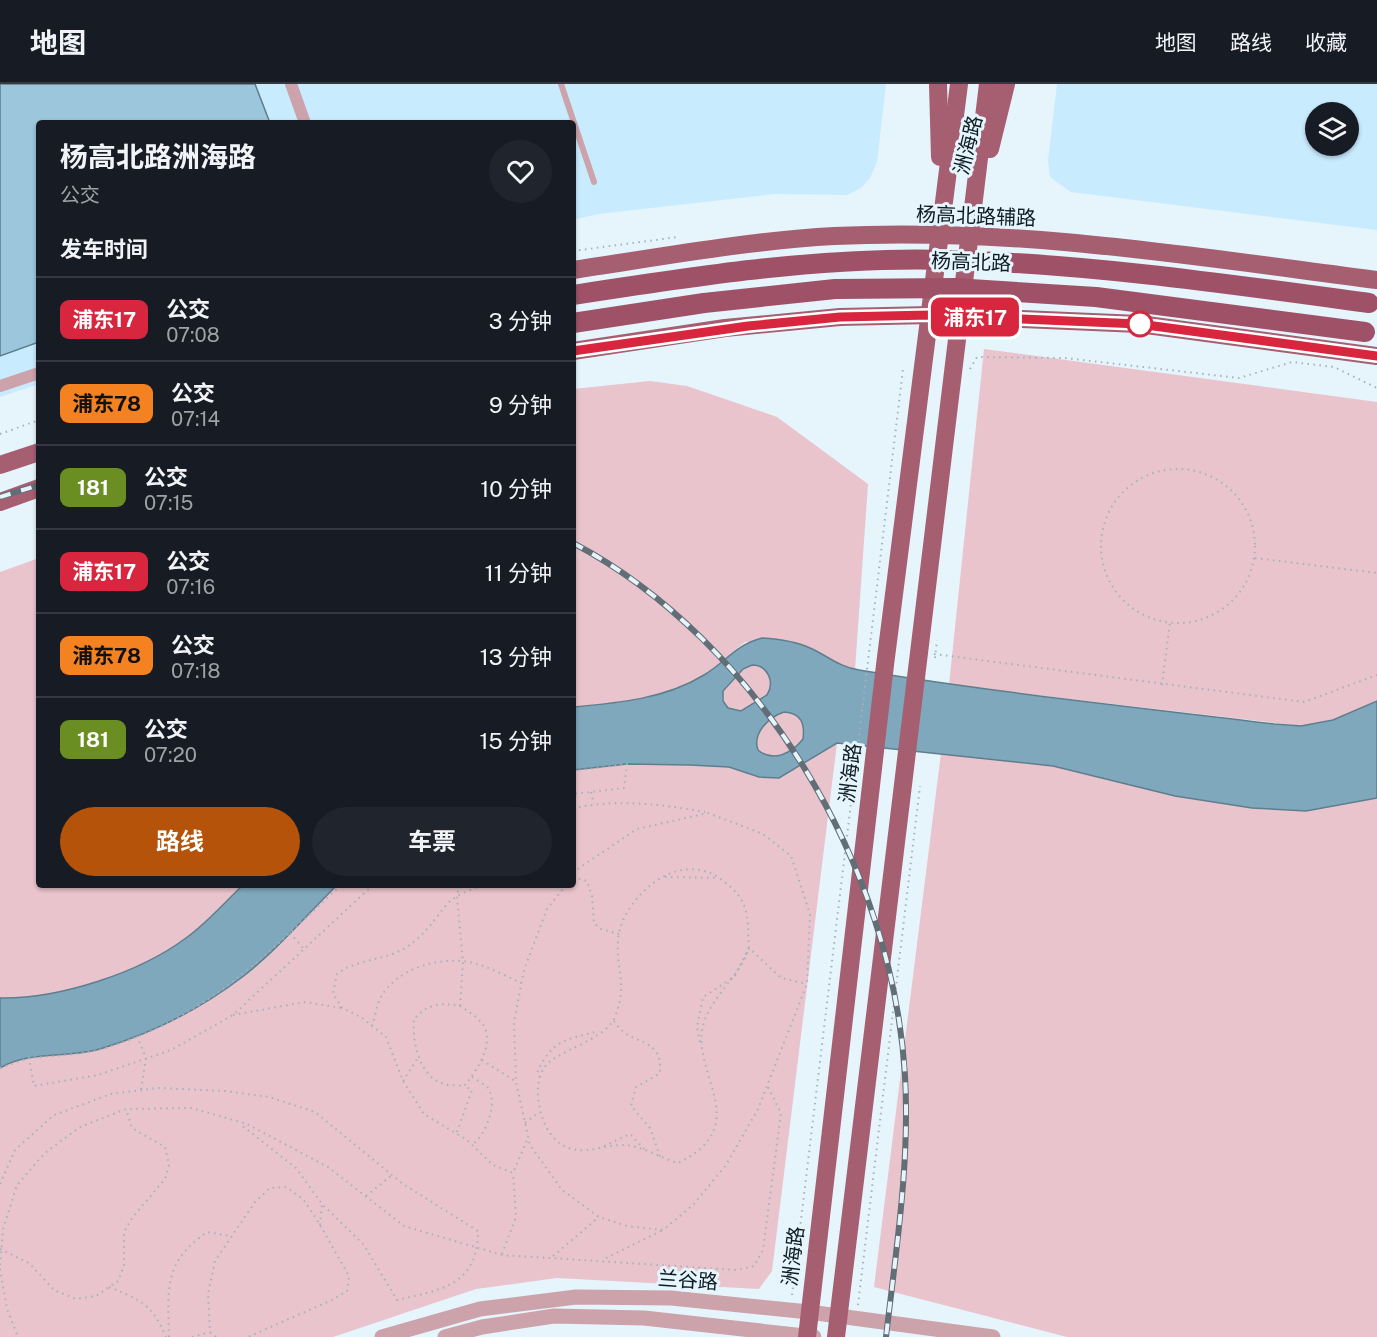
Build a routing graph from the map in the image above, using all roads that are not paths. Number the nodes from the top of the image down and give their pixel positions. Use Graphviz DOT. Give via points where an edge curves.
graph roads {
  1 [pos="291,84"];
  2 [pos="561,84"];
  3 [pos="938,84"];
  4 [pos="959,84"];
  5 [pos="988,84"];
  6 [pos="1006,84"];
  7 [pos="304,120"];
  8 [pos="573,120"];
  9 [pos="576,129"];
  10 [pos="594,182"];
  11 [pos="942,215"];
  12 [pos="973,217"];
  13 [pos="940,236"];
  14 [pos="969,237"];
  15 [pos="576,270"];
  16 [pos="1377,280"];
  17 [pos="576,295"];
  18 [pos="1369,303"];
  19 [pos="930,315"];
  20 [pos="960,316"];
  21 [pos="576,323"];
  22 [pos="1365,332"];
  23 [pos="576,351"];
  24 [pos="1377,356"];
  25 [pos="36,374"];
  26 [pos="0,386"];
  27 [pos="36,453"];
  28 [pos="0,465"];
  29 [pos="36,489"];
  30 [pos="0,502"];
  31 [pos="809,1312"];
  32 [pos="847,1317"];
  33 [pos="382,1337"];
  34 [pos="445,1337"];
  35 [pos="809,1337"];
  36 [pos="836,1337"];
  37 [pos="993,1337"];
  1 -- 7 [label="street"];
  2 -- 8 [label="lane"];
  3 -- 11 [label="main road, 洲海路"];
  4 -- 11 [label="main road, 洲海路"];
  5 -- 12 [label="main road, 洲海路"];
  6 -- 12 [label="main road, 洲海路"];
  9 -- 10 [label="lane"];
  11 -- 13 [label="main road, 洲海路"];
  12 -- 14 [label="main road, 洲海路"];
  13 -- 14 [label="main road, 杨高北路辅路"];
  13 -- 15 [label="main road, 杨高北路辅路" via="835,236 728,246"];
  13 -- 19 [label="main road, 洲海路"];
  14 -- 16 [label="main road, 杨高北路辅路" via="1104,245"];
  14 -- 20 [label="main road, 洲海路"];
  17 -- 18 [label="highway, 杨高北路, bridge" via="809,264 946,260 1104,268"];
  19 -- 20 [label="main road"];
  19 -- 23 [label="main road" via="840,317 748,326"];
  19 -- 31 [label="main road, 洲海路" via="885,664 865,755"];
  20 -- 24 [label="main road" via="1139,324"];
  20 -- 32 [label="main road, 洲海路" via="924,658 906,763"];
  21 -- 22 [label="highway, 杨高北路, bridge" via="835,289 954,288 1096,297"];
  25 -- 26 [label="street"];
  27 -- 28 [label="main road"];
  29 -- 30 [label="main road"];
  31 -- 32 [label="street, 兰谷路"];
  31 -- 33 [label="street, 兰谷路" via="671,1298 576,1297 480,1309"];
  31 -- 35 [label="main road, 洲海路"];
  32 -- 36 [label="main road, 洲海路"];
  32 -- 37 [label="street, 兰谷路"];
  34 -- 35 [label="street" via="554,1316 644,1318"];
}
